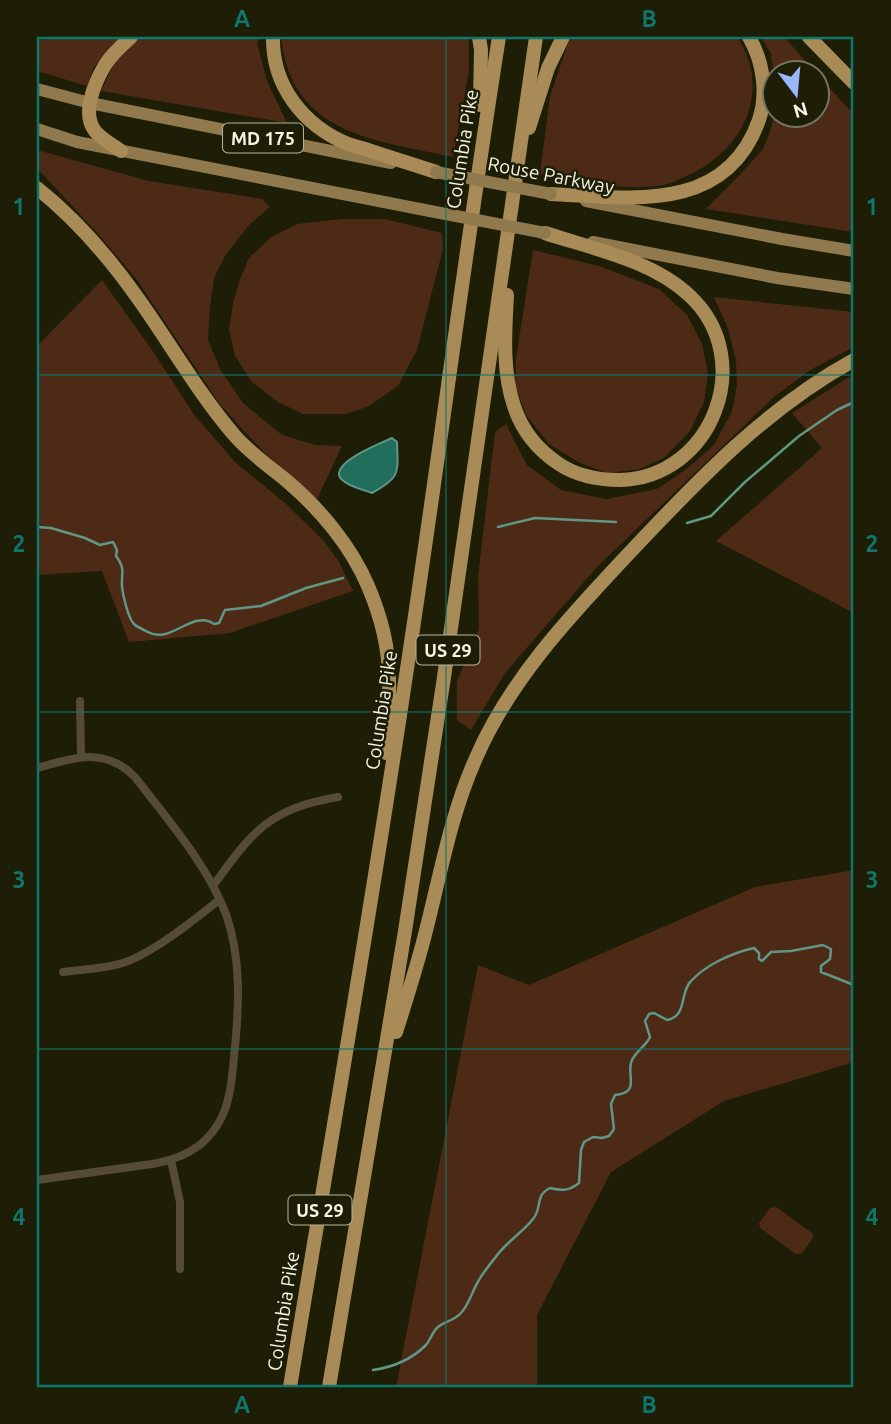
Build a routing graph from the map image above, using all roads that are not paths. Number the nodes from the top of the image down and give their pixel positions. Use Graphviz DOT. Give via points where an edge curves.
graph roads {
  1 [pos="131,37"];
  2 [pos="273,37"];
  3 [pos="479,37"];
  4 [pos="499,37"];
  5 [pos="536,37"];
  6 [pos="563,37"];
  7 [pos="749,37"];
  8 [pos="809,37"];
  9 [pos="854,83"];
  10 [pos="37,89"];
  11 [pos="90,103"];
  12 [pos="37,129"];
  13 [pos="121,151"];
  14 [pos="480,159"];
  15 [pos="516,166"];
  16 [pos="436,172"];
  17 [pos="37,187"];
  18 [pos="551,194"];
  19 [pos="510,209"];
  20 [pos="545,233"];
  21 [pos="854,251"];
  22 [pos="854,289"];
  23 [pos="854,360"];
  24 [pos="80,701"];
  25 [pos="82,756"];
  26 [pos="37,768"];
  27 [pos="338,797"];
  28 [pos="383,826"];
  29 [pos="212,886"];
  30 [pos="219,900"];
  31 [pos="64,972"];
  32 [pos="378,1091"];
  33 [pos="171,1160"];
  34 [pos="37,1180"];
  35 [pos="180,1269"];
  36 [pos="290,1387"];
  37 [pos="329,1387"];
  1 -- 11 [label="highway" via="106,64"];
  2 -- 16 [label="highway" via="279,76 311,121 350,145"];
  3 -- 14 [label="highway"];
  4 -- 14 [label="highway, Columbia Pike / US 29"];
  5 -- 15 [label="highway, US 29"];
  6 -- 15 [label="highway"];
  7 -- 18 [label="highway" via="763,76 761,115 745,150 720,176 688,191 647,198"];
  8 -- 9 [label="highway"];
  10 -- 11 [label="main road, Rouse Parkway / MD 175"];
  11 -- 13 [label="highway" via="88,118 94,131"];
  11 -- 16 [label="main road, Rouse Parkway / MD 175"];
  12 -- 13 [label="main road, MD 175"];
  13 -- 20 [label="main road, MD 175, bridge"];
  14 -- 28 [label="highway, Columbia Pike / US 29"];
  15 -- 19 [label="highway, US 29"];
  16 -- 18 [label="main road, Rouse Parkway / MD 175, bridge"];
  17 -- 28 [label="highway" via="116,268 237,438 314,508 357,565 376,611 389,678"];
  18 -- 21 [label="main road, Rouse Parkway / MD 175"];
  19 -- 20 [label="highway" via="507,373 514,408 528,435 564,467 594,478 627,480 670,466 699,440 720,398 723,363 709,320 680,287 655,272"];
  19 -- 32 [label="highway, US 29" via="443,684"];
  20 -- 22 [label="main road, MD 175"];
  23 -- 32 [label="highway" via="772,414 683,496 584,602 509,696 460,798"];
  24 -- 25 [label="street"];
  25 -- 26 [label="street"];
  25 -- 29 [label="street" via="104,758 127,769"];
  27 -- 29 [label="street" via="273,818 247,841"];
  28 -- 36 [label="highway, Columbia Pike / US 29"];
  29 -- 30 [label="street"];
  30 -- 31 [label="street" via="132,959"];
  30 -- 33 [label="street" via="231,933 238,981 239,1011 228,1097 212,1132 194,1150"];
  32 -- 37 [label="highway, US 29"];
  33 -- 34 [label="street"];
  33 -- 35 [label="street" via="180,1202"];
}
